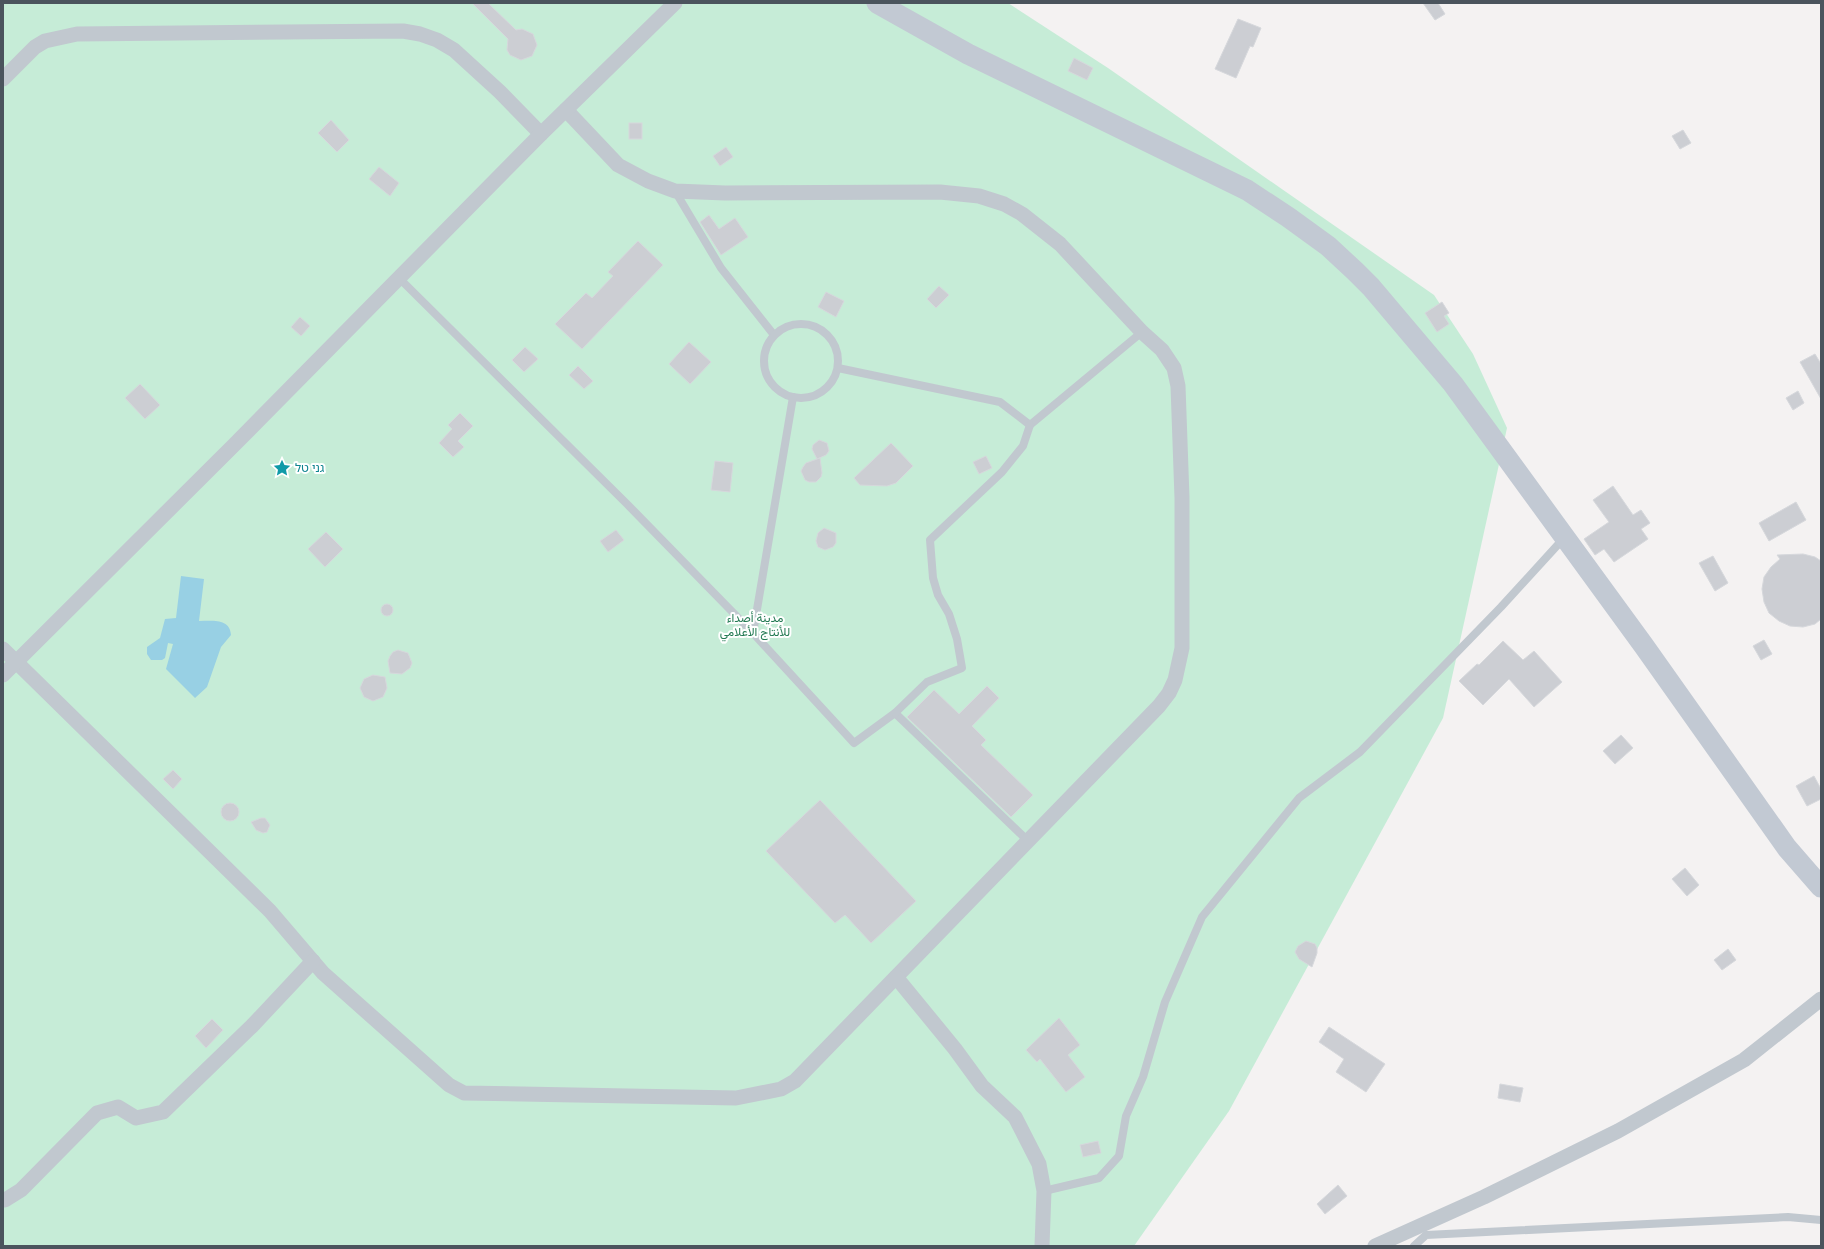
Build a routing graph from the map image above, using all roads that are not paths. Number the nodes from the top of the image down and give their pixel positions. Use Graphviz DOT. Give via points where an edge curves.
graph roads {
  1 [pos="675,3"];
  2 [pos="878,3"];
  3 [pos="3,79"];
  4 [pos="566,110"];
  5 [pos="541,134"];
  6 [pos="675,191"];
  7 [pos="399,278"];
  8 [pos="1142,332"];
  9 [pos="774,335"];
  10 [pos="838,368"];
  11 [pos="793,397"];
  12 [pos="1030,425"];
  13 [pos="1565,537"];
  14 [pos="753,633"];
  15 [pos="3,650"];
  16 [pos="17,663"];
  17 [pos="3,675"];
  18 [pos="895,713"];
  19 [pos="1027,840"];
  20 [pos="1821,887"];
  21 [pos="314,961"];
  22 [pos="896,977"];
  23 [pos="1821,999"];
  24 [pos="1044,1191"];
  25 [pos="3,1200"];
  26 [pos="1821,1220"];
  27 [pos="1042,1246"];
  28 [pos="1374,1246"];
  29 [pos="1414,1246"];
  1 -- 4 [label="street"];
  2 -- 13 [label="main road" via="968,54 1246,190 1328,246 1371,287 1453,384"];
  3 -- 5 [label="street" via="35,47 45,41 77,34 403,31 437,40 454,50"];
  4 -- 5 [label="street"];
  4 -- 6 [label="street" via="618,165"];
  5 -- 7 [label="street"];
  6 -- 8 [label="street" via="940,192 979,196 1004,204 1022,214 1060,244"];
  6 -- 9 [label="lane" via="721,268"];
  7 -- 14 [label="lane"];
  7 -- 16 [label="street"];
  8 -- 12 [label="lane"];
  8 -- 19 [label="street" via="1162,350 1174,368 1178,386 1182,498 1182,648 1179,666 1169,693 1159,706"];
  9 -- 10 [label="lane" via="794,324 818,327 828,334 835,344"];
  9 -- 11 [label="lane" via="767,346 764,359 766,372 781,392"];
  10 -- 11 [label="lane" via="827,388 805,398"];
  10 -- 12 [label="lane" via="1000,402"];
  11 -- 14 [label="lane"];
  12 -- 18 [label="lane" via="1023,446 1002,472 930,540 933,578 938,595 949,614 962,668 927,682"];
  13 -- 20 [label="main road" via="1787,848"];
  13 -- 24 [label="lane" via="1360,752 1299,798 1202,917 1165,1002 1143,1077 1126,1116 1119,1156 1099,1178"];
  14 -- 18 [label="lane" via="854,742"];
  15 -- 16 [label="street"];
  16 -- 17 [label="street"];
  16 -- 21 [label="street" via="270,911"];
  18 -- 19 [label="lane"];
  19 -- 22 [label="street"];
  21 -- 22 [label="street" via="323,973 449,1085 464,1093 736,1098 780,1089 794,1081"];
  21 -- 25 [label="street" via="252,1026 163,1112 136,1118 118,1107 97,1112 21,1190"];
  22 -- 24 [label="street" via="982,1086 1015,1117 1039,1164"];
  23 -- 28 [label="street" via="1744,1060 1631,1123 1484,1197"];
  24 -- 27 [label="street"];
  26 -- 29 [label="lane" via="1788,1217 1426,1235"];
}
